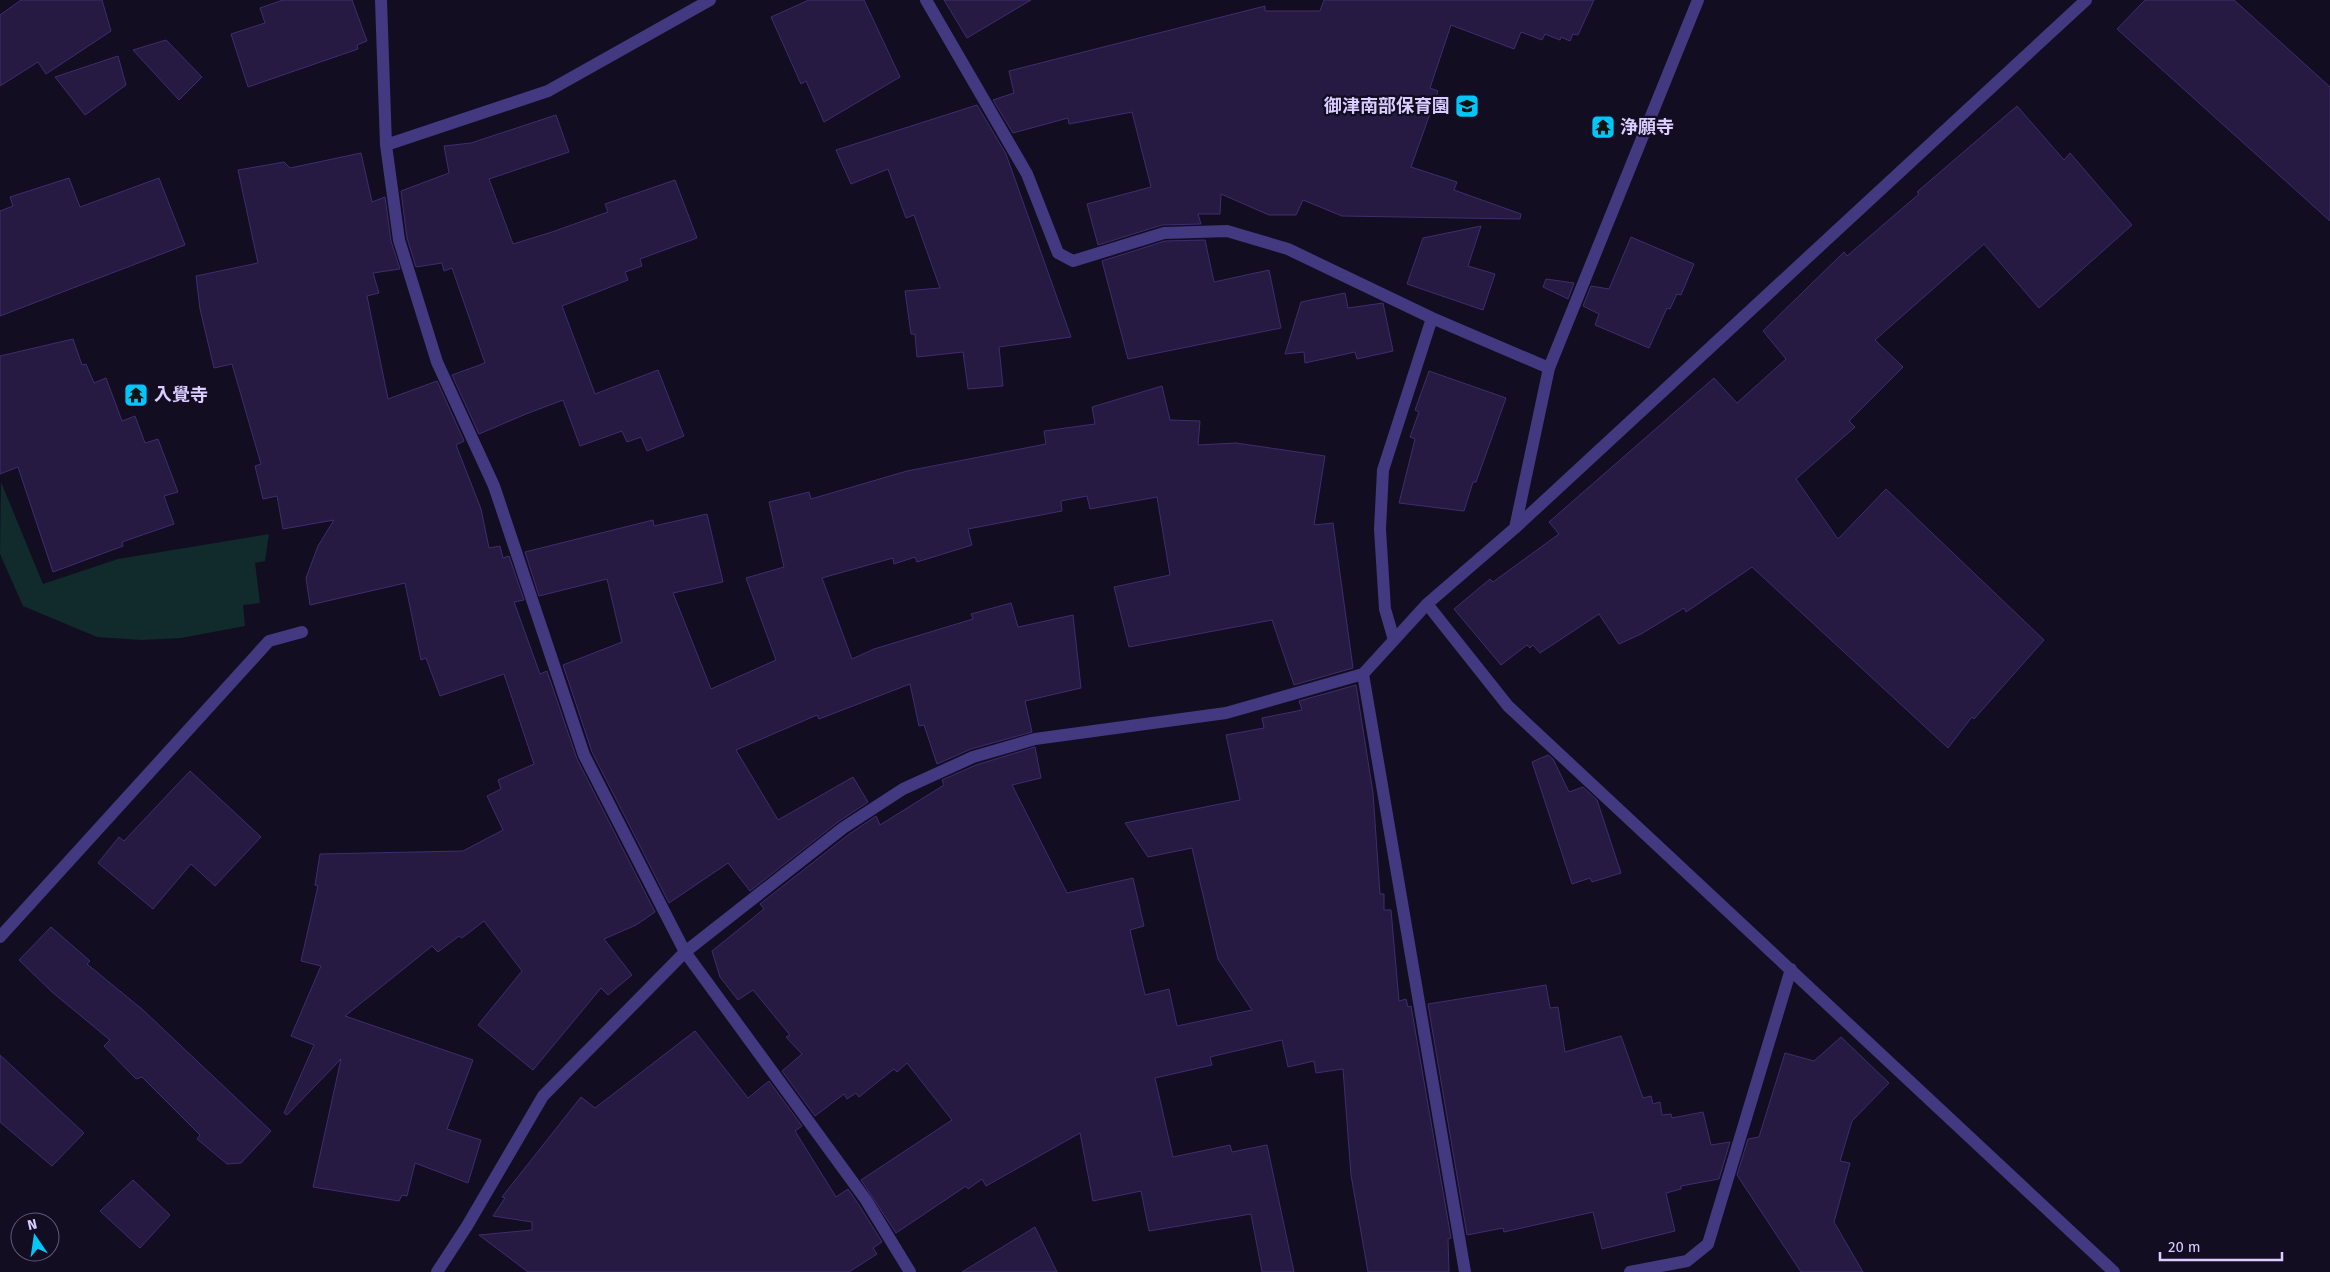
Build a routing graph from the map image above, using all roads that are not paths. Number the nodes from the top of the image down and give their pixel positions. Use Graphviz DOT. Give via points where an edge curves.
graph roads {
  1 [pos="381,0"];
  2 [pos="710,0"];
  3 [pos="926,0"];
  4 [pos="1698,0"];
  5 [pos="2086,0"];
  6 [pos="386,145"];
  7 [pos="1432,318"];
  8 [pos="1549,368"];
  9 [pos="1515,528"];
  10 [pos="1427,604"];
  11 [pos="302,632"];
  12 [pos="1394,640"];
  13 [pos="1364,674"];
  14 [pos="0,937"];
  15 [pos="684,952"];
  16 [pos="1791,969"];
  17 [pos="437,1272"];
  18 [pos="910,1272"];
  19 [pos="1465,1272"];
  20 [pos="1630,1272"];
  21 [pos="2114,1272"];
  1 -- 6 [label="street"];
  2 -- 6 [label="street" via="548,91"];
  3 -- 7 [label="street" via="1027,174 1058,253 1073,262 1164,233 1227,231 1288,249"];
  4 -- 8 [label="street"];
  5 -- 9 [label="street"];
  6 -- 15 [label="street" via="399,240 437,362 494,486 584,755"];
  7 -- 8 [label="street"];
  7 -- 12 [label="street" via="1383,470 1380,529 1383,579 1385,609"];
  8 -- 9 [label="street"];
  9 -- 10 [label="street"];
  10 -- 12 [label="street"];
  10 -- 16 [label="street" via="1508,706"];
  11 -- 14 [label="street" via="269,641"];
  12 -- 13 [label="street"];
  13 -- 15 [label="street" via="1226,713 1035,739 973,757 903,789 843,828"];
  13 -- 19 [label="street"];
  15 -- 17 [label="street" via="543,1096"];
  15 -- 18 [label="street" via="866,1200"];
  16 -- 20 [label="street" via="1708,1244 1687,1261"];
  16 -- 21 [label="street"];
}
